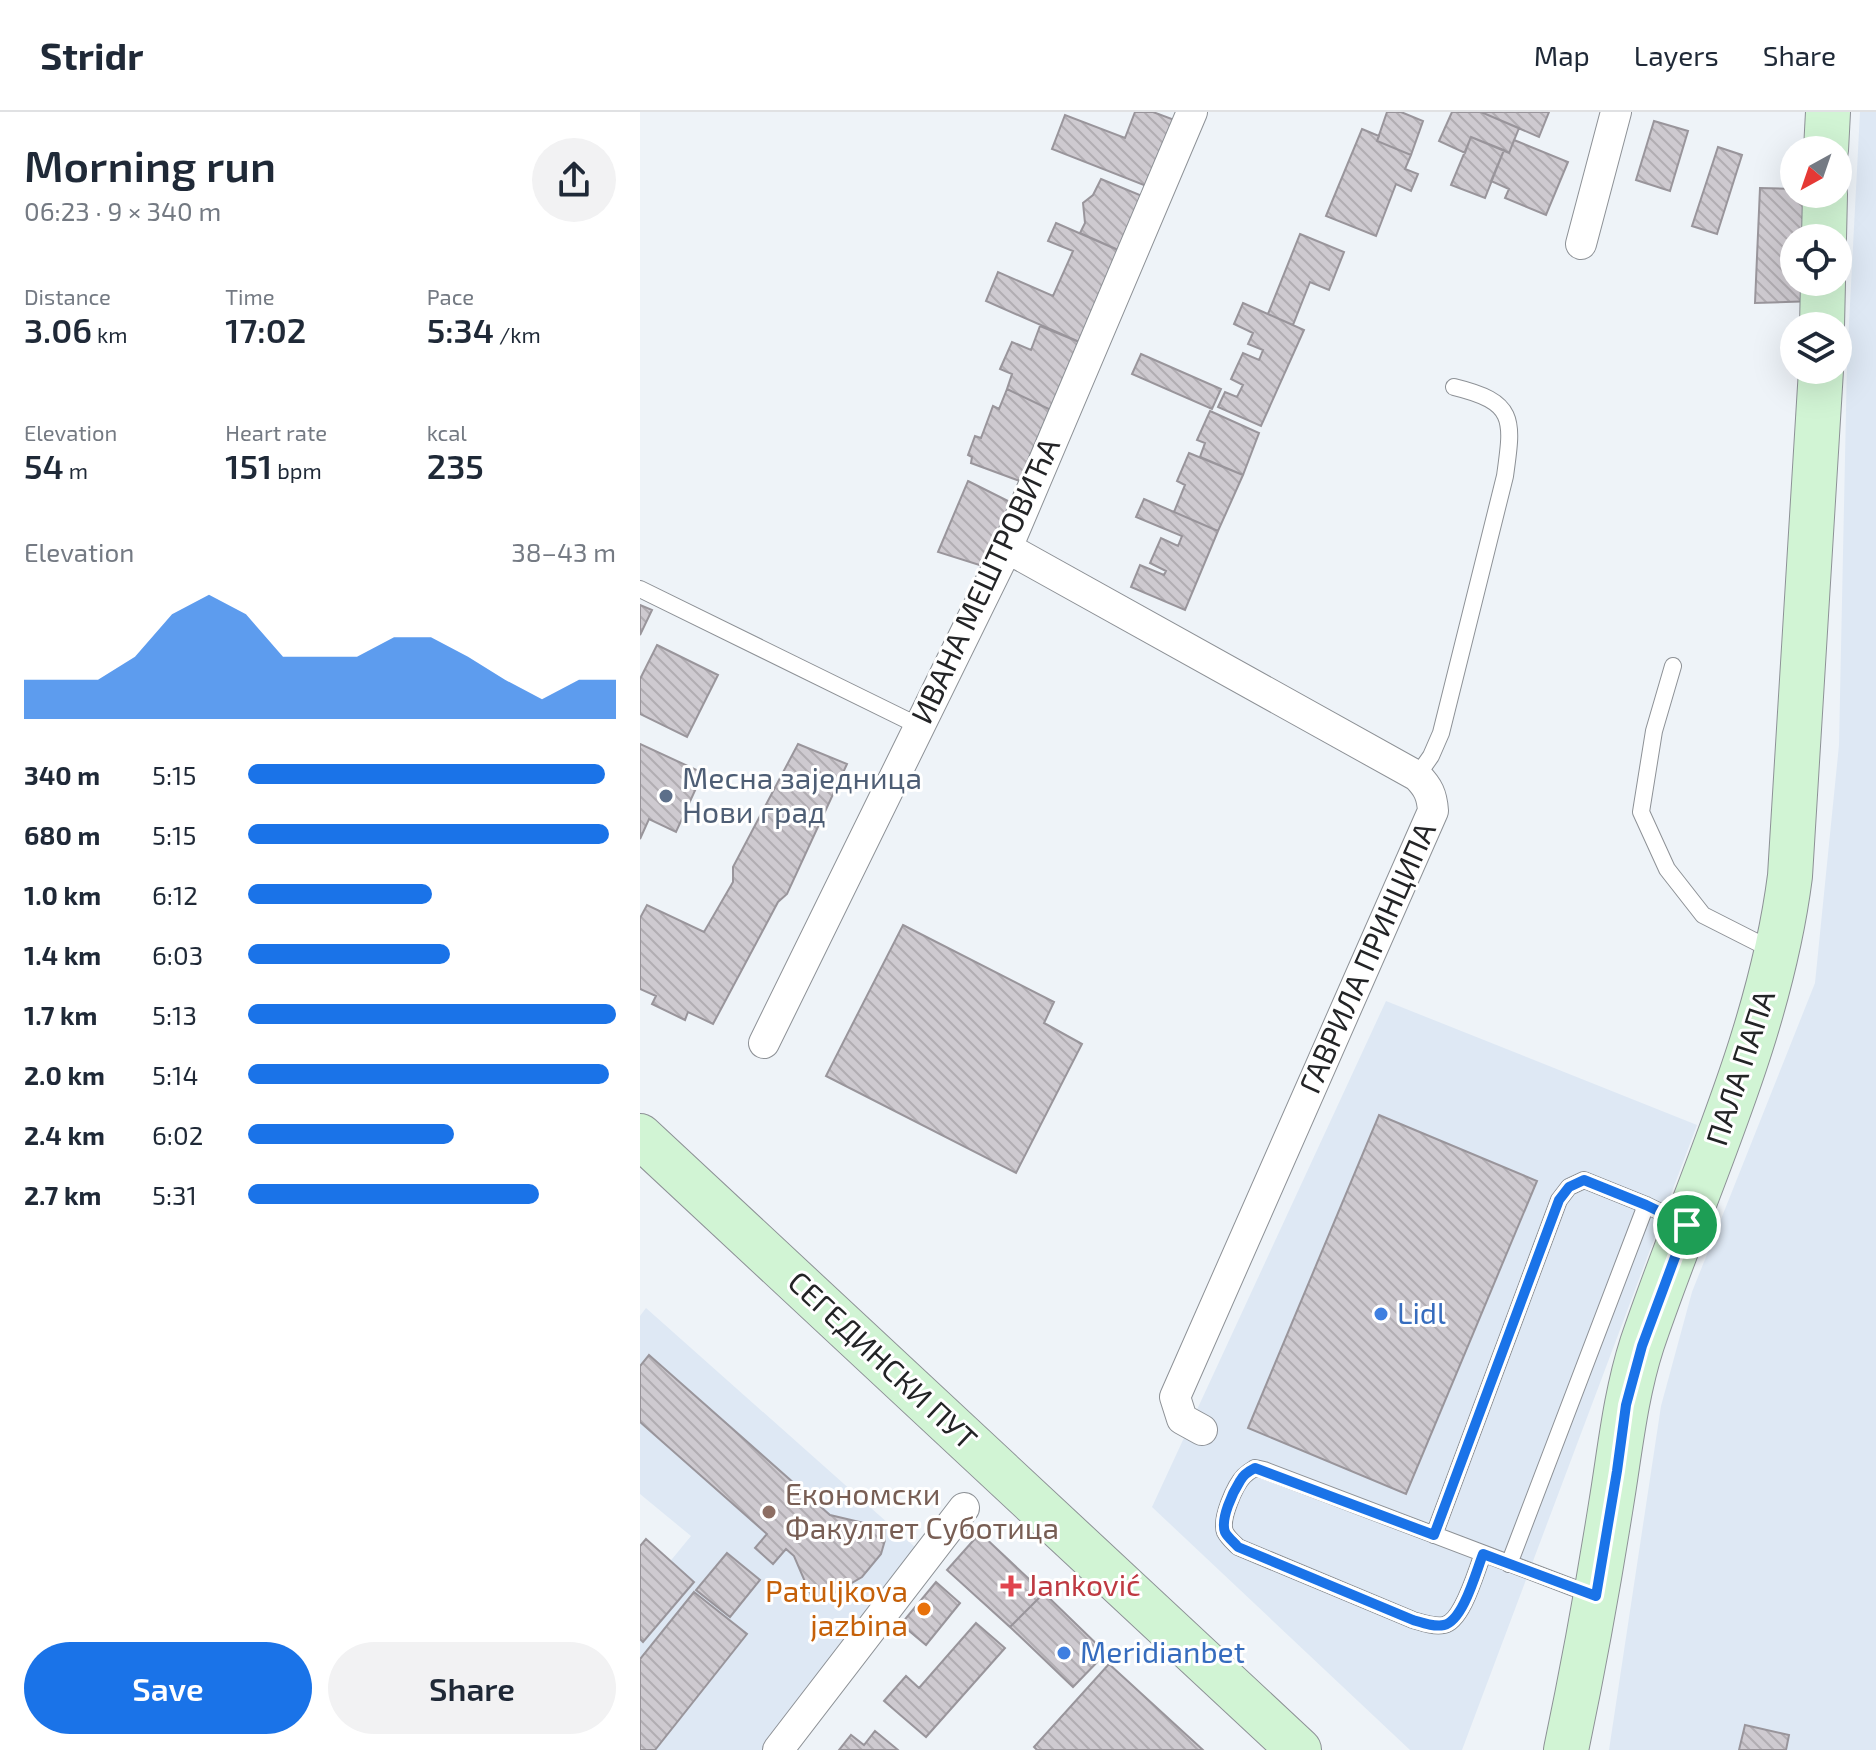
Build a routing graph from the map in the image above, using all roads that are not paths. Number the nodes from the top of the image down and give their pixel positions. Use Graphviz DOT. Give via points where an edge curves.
graph roads {
  1 [pos="1192,112"];
  2 [pos="1616,112"];
  3 [pos="1828,112"];
  4 [pos="1827,136"];
  5 [pos="1581,244"];
  6 [pos="1820,384"];
  7 [pos="1454,387"];
  8 [pos="1007,548"];
  9 [pos="640,589"];
  10 [pos="1673,666"];
  11 [pos="919,726"];
  12 [pos="1417,776"];
  13 [pos="1777,952"];
  14 [pos="764,1043"];
  15 [pos="640,1136"];
  16 [pos="1646,1205"];
  17 [pos="1687,1225"];
  18 [pos="1202,1430"];
  19 [pos="964,1508"];
  20 [pos="1434,1535"];
  21 [pos="1483,1554"];
  22 [pos="1509,1564"];
  23 [pos="1596,1596"];
  24 [pos="778,1750"];
  25 [pos="1299,1750"];
  26 [pos="1566,1750"];
  1 -- 8 [label="street, ИВАНА МЕШТРОВИЋА"];
  2 -- 5 [label="street"];
  3 -- 4 [label="street"];
  6 -- 13 [label="street, ПАЛА ПАПА" via="1790,876"];
  7 -- 12 [label="lane" via="1482,394 1503,408 1511,434 1441,733"];
  8 -- 11 [label="street, ИВАНА МЕШТРОВИЋА"];
  8 -- 12 [label="street, ГАВРИЛА ПРИНЦИПА"];
  9 -- 11 [label="lane"];
  10 -- 13 [label="lane" via="1654,731 1641,812 1667,869 1703,915"];
  11 -- 14 [label="street, ИВАНА МЕШТРОВИЋА"];
  12 -- 18 [label="street, ГАВРИЛА ПРИНЦИПА" via="1432,797 1433,811 1175,1397 1182,1419"];
  13 -- 17 [label="street, ПАЛА ПАПА" via="1751,1048"];
  15 -- 25 [label="street, СЕГЕДИНСКИ ПУТ"];
  16 -- 17 [label="lane"];
  16 -- 20 [label="lane" via="1584,1180 1559,1200"];
  16 -- 22 [label="lane"];
  17 -- 23 [label="street, ПАЛА ПАПА" via="1626,1405"];
  19 -- 24 [label="street"];
  20 -- 21 [label="lane"];
  20 -- 21 [label="lane" via="1255,1468 1240,1480 1224,1526 1238,1547 1430,1625 1447,1625 1457,1617"];
  21 -- 22 [label="lane"];
  22 -- 23 [label="lane"];
  23 -- 26 [label="street, ПАЛА ПАПА"];
}
